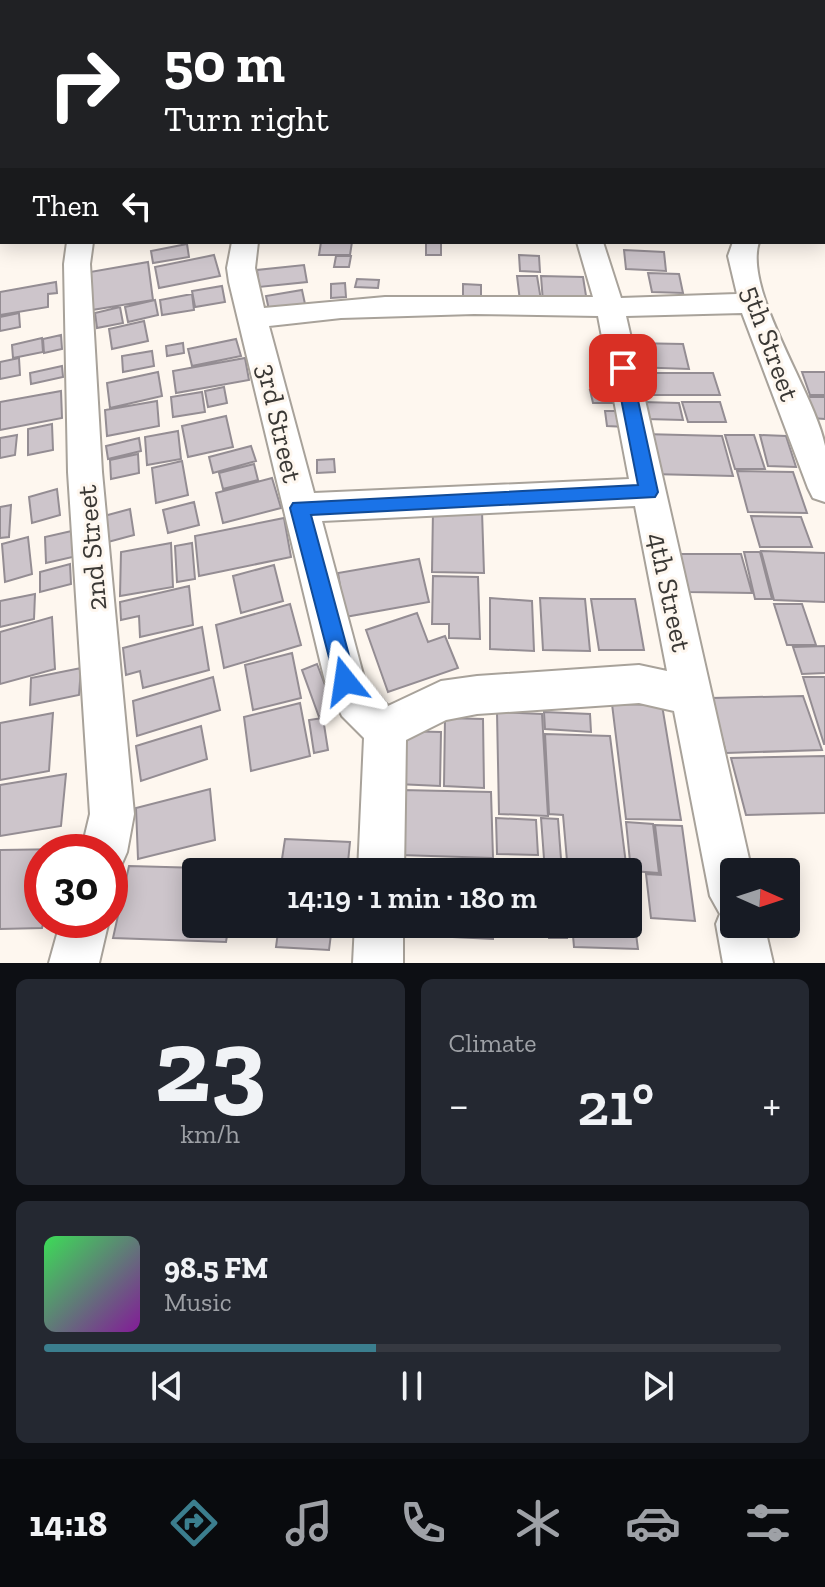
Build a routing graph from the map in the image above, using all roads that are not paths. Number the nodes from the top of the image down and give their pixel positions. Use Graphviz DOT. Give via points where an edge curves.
graph roads {
  1 [pos="80,244"];
  2 [pos="245,244"];
  3 [pos="591,244"];
  4 [pos="745,244"];
  5 [pos="753,303"];
  6 [pos="610,307"];
  7 [pos="253,319"];
  8 [pos="825,488"];
  9 [pos="648,492"];
  10 [pos="300,508"];
  11 [pos="692,696"];
  12 [pos="385,729"];
  13 [pos="108,834"];
  14 [pos="381,858"];
  15 [pos="726,858"];
  16 [pos="80,938"];
  17 [pos="379,938"];
  18 [pos="743,938"];
  19 [pos="74,963"];
  20 [pos="378,963"];
  21 [pos="748,963"];
  1 -- 13 [label="street, 2nd Street" via="85,472 112,814"];
  2 -- 7 [label="street, 3rd Street" via="241,268"];
  3 -- 6 [label="street, 4th Street"];
  4 -- 5 [label="street, 5th Street" via="741,256"];
  5 -- 6 [label="street"];
  5 -- 8 [label="street, 5th Street"];
  6 -- 7 [label="street" via="464,303 303,311"];
  6 -- 9 [label="street, 4th Street"];
  7 -- 10 [label="street, 3rd Street"];
  9 -- 10 [label="street"];
  9 -- 11 [label="street, 4th Street"];
  10 -- 12 [label="street, 3rd Street" via="345,681 365,715"];
  11 -- 12 [label="street" via="639,684 477,695 441,701"];
  11 -- 15 [label="street, 4th Street"];
  12 -- 14 [label="street"];
  16 -- 19 [label="street"];
  17 -- 20 [label="street"];
  18 -- 21 [label="street"];
}
